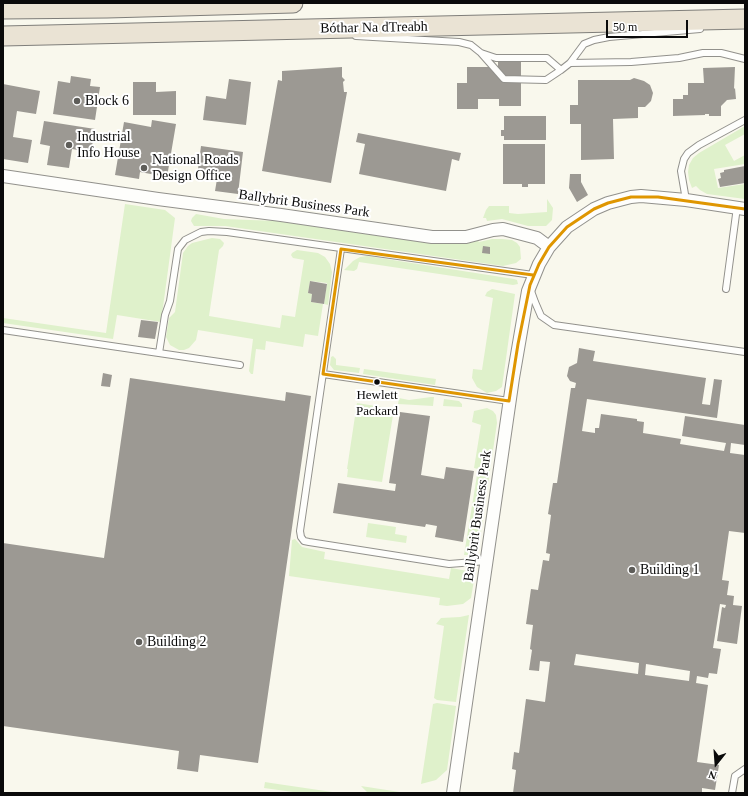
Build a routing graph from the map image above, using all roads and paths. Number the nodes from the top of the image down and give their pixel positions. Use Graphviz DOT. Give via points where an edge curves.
graph roads {
  1 [pos="293,3"];
  2 [pos="220,4"];
  3 [pos="3,9"];
  4 [pos="745,19"];
  5 [pos="745,22"];
  6 [pos="722,26"];
  7 [pos="707,28"];
  8 [pos="299,30"];
  9 [pos="344,35"];
  10 [pos="3,36"];
  11 [pos="351,36"];
  12 [pos="481,53"];
  13 [pos="745,59"];
  14 [pos="570,63"];
  15 [pos="560,70"];
  16 [pos="745,120"];
  17 [pos="3,176"];
  18 [pos="686,200"];
  19 [pos="741,208"];
  20 [pos="549,247"];
  21 [pos="341,250"];
  22 [pos="532,280"];
  23 [pos="726,289"];
  24 [pos="3,330"];
  25 [pos="745,352"];
  26 [pos="159,353"];
  27 [pos="240,365"];
  28 [pos="323,374"];
  29 [pos="509,401"];
  30 [pos="486,561"];
  31 [pos="745,769"];
  32 [pos="453,793"];
  33 [pos="732,793"];
  1 -- 2 [label="highway"];
  2 -- 3 [label="highway"];
  4 -- 8 [label="highway, Bóthar Na dTreabh"];
  5 -- 6 [label="lane"];
  7 -- 14 [label="lane" via="594,40 584,44"];
  8 -- 9 [label="lane"];
  8 -- 10 [label="highway, Bóthar Na dTreabh"];
  11 -- 12 [label="lane" via="459,42 471,45"];
  12 -- 15 [label="lane" via="496,58 547,58"];
  12 -- 15 [label="lane" via="504,79 546,80"];
  13 -- 14 [label="lane" via="721,53 646,61"];
  14 -- 15 [label="lane"];
  16 -- 18 [label="lane" via="688,153 681,171"];
  17 -- 20 [label="street, Ballybrit Business Park" via="432,237 466,236 503,229 537,238"];
  18 -- 19 [label="street, Ballybrit Business Park"];
  18 -- 20 [label="street, Ballybrit Business Park" via="641,196 608,202 567,227"];
  19 -- 23 [label="lane"];
  20 -- 22 [label="street, Ballybrit Business Park"];
  21 -- 22 [label="lane"];
  21 -- 26 [label="lane" via="209,231 189,237 180,245 176,256"];
  21 -- 28 [label="lane"];
  22 -- 25 [label="lane" via="535,302 541,316 554,324"];
  22 -- 29 [label="street, Ballybrit Business Park"];
  24 -- 26 [label="lane"];
  26 -- 27 [label="lane"];
  28 -- 29 [label="lane"];
  28 -- 30 [label="lane" via="301,537 320,544 449,564"];
  29 -- 30 [label="street, Ballybrit Business Park"];
  30 -- 32 [label="street, Ballybrit Business Park"];
  31 -- 33 [label="lane" via="735,776"];
}
